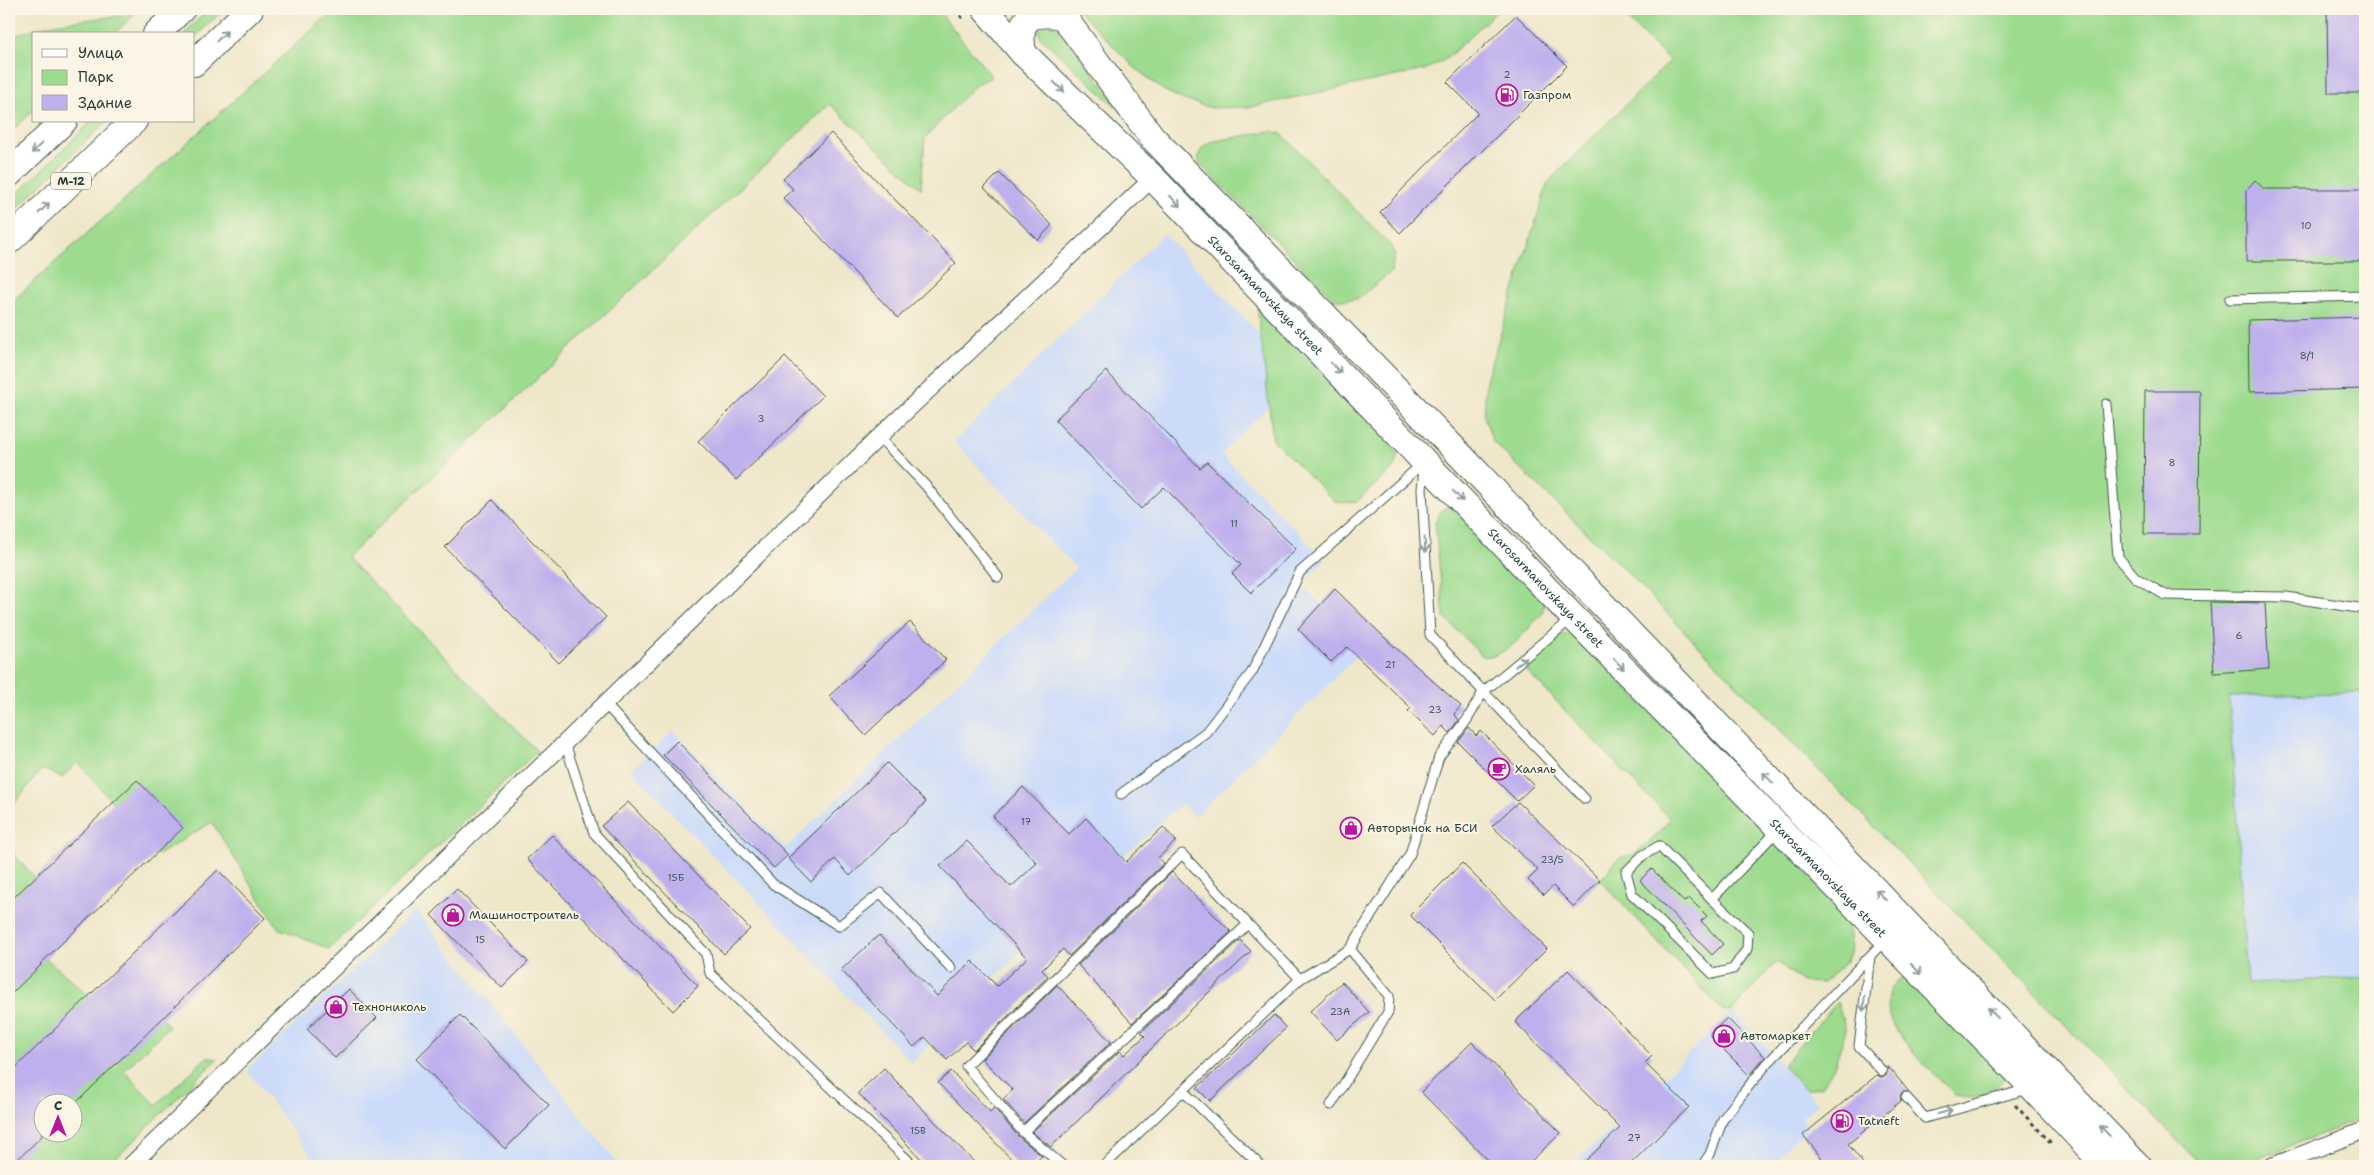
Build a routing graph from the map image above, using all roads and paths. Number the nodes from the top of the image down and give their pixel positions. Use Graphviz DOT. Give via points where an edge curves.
graph roads {
  1 [pos="182,9"];
  2 [pos="250,9"];
  3 [pos="985,9"];
  4 [pos="1059,12"];
  5 [pos="158,32"];
  6 [pos="1024,53"];
  7 [pos="195,62"];
  8 [pos="63,122"];
  9 [pos="133,122"];
  10 [pos="9,174"];
  11 [pos="1153,178"];
  12 [pos="9,241"];
  13 [pos="2365,296"];
  14 [pos="2230,299"];
  15 [pos="2106,404"];
  16 [pos="879,437"];
  17 [pos="1425,461"];
  18 [pos="998,577"];
  19 [pos="2365,609"];
  20 [pos="1574,617"];
  21 [pos="1483,692"];
  22 [pos="605,704"];
  23 [pos="565,743"];
  24 [pos="1121,794"];
  25 [pos="1585,799"];
  26 [pos="1780,828"];
  27 [pos="1712,899"];
  28 [pos="1248,924"];
  29 [pos="1878,947"];
  30 [pos="1350,949"];
  31 [pos="951,968"];
  32 [pos="1300,979"];
  33 [pos="1882,1071"];
  34 [pos="2032,1088"];
  35 [pos="1184,1090"];
  36 [pos="1906,1097"];
  37 [pos="1331,1105"];
  38 [pos="2365,1130"];
  39 [pos="1024,1132"];
  40 [pos="130,1166"];
  41 [pos="914,1166"];
  42 [pos="1062,1166"];
  43 [pos="1104,1166"];
  44 [pos="1261,1166"];
  45 [pos="1702,1166"];
  46 [pos="2106,1166"];
  47 [pos="2138,1166"];
  48 [pos="2272,1166"];
  1 -- 5 [label="main road"];
  7 -- 2 [label="main road, one-way"];
  3 -- 6 [label="main road, Starosarmanovskaya street"];
  4 -- 6 [label="main road" via="1035,14 1027,19 1020,36"];
  47 -- 4 [label="main road, Starosarmanovskaya street, one-way" via="1462,456 1152,137"];
  6 -- 11 [label="main road, Starosarmanovskaya street, one-way"];
  8 -- 10 [label="main road, one-way"];
  12 -- 9 [label="main road, М-12, one-way"];
  11 -- 16 [label="street"];
  11 -- 17 [label="main road, Starosarmanovskaya street, one-way"];
  13 -- 14 [label="lane"];
  15 -- 19 [label="lane" via="2118,557 2136,578 2165,595 2286,597"];
  16 -- 18 [label="lane" via="926,486"];
  16 -- 22 [label="street"];
  17 -- 20 [label="main road, Starosarmanovskaya street, one-way"];
  17 -- 21 [label="lane, one-way" via="1422,489 1430,635"];
  17 -- 24 [label="lane" via="1300,572 1252,672 1206,732"];
  21 -- 20 [label="lane, one-way"];
  20 -- 26 [label="main road, Starosarmanovskaya street, one-way"];
  21 -- 25 [label="lane"];
  21 -- 30 [label="lane" via="1439,757 1410,854"];
  22 -- 23 [label="street"];
  22 -- 31 [label="lane" via="773,884 839,926 881,893"];
  23 -- 40 [label="street"];
  23 -- 41 [label="lane" via="594,833 706,954 710,973"];
  26 -- 27 [label="lane"];
  26 -- 29 [label="main road, Starosarmanovskaya street"];
  27 -- 27 [label="lane" via="1748,933 1747,949 1733,969 1713,974 1632,894 1626,872 1642,856 1660,846"];
  28 -- 32 [label="lane"];
  28 -- 39 [label="lane"];
  28 -- 39 [label="lane" via="1182,854 966,1066"];
  29 -- 33 [label="lane, one-way" via="1859,1046"];
  29 -- 34 [label="main road, Starosarmanovskaya street, one-way"];
  29 -- 45 [label="lane" via="1743,1093 1723,1119"];
  30 -- 32 [label="lane"];
  30 -- 37 [label="lane" via="1389,996 1388,1012"];
  32 -- 35 [label="lane"];
  36 -- 34 [label="lane, one-way" via="1925,1118"];
  34 -- 46 [label="main road, Starosarmanovskaya street"];
  35 -- 43 [label="lane"];
  35 -- 44 [label="lane"];
  38 -- 48 [label="street"];
  39 -- 42 [label="lane"];
}
